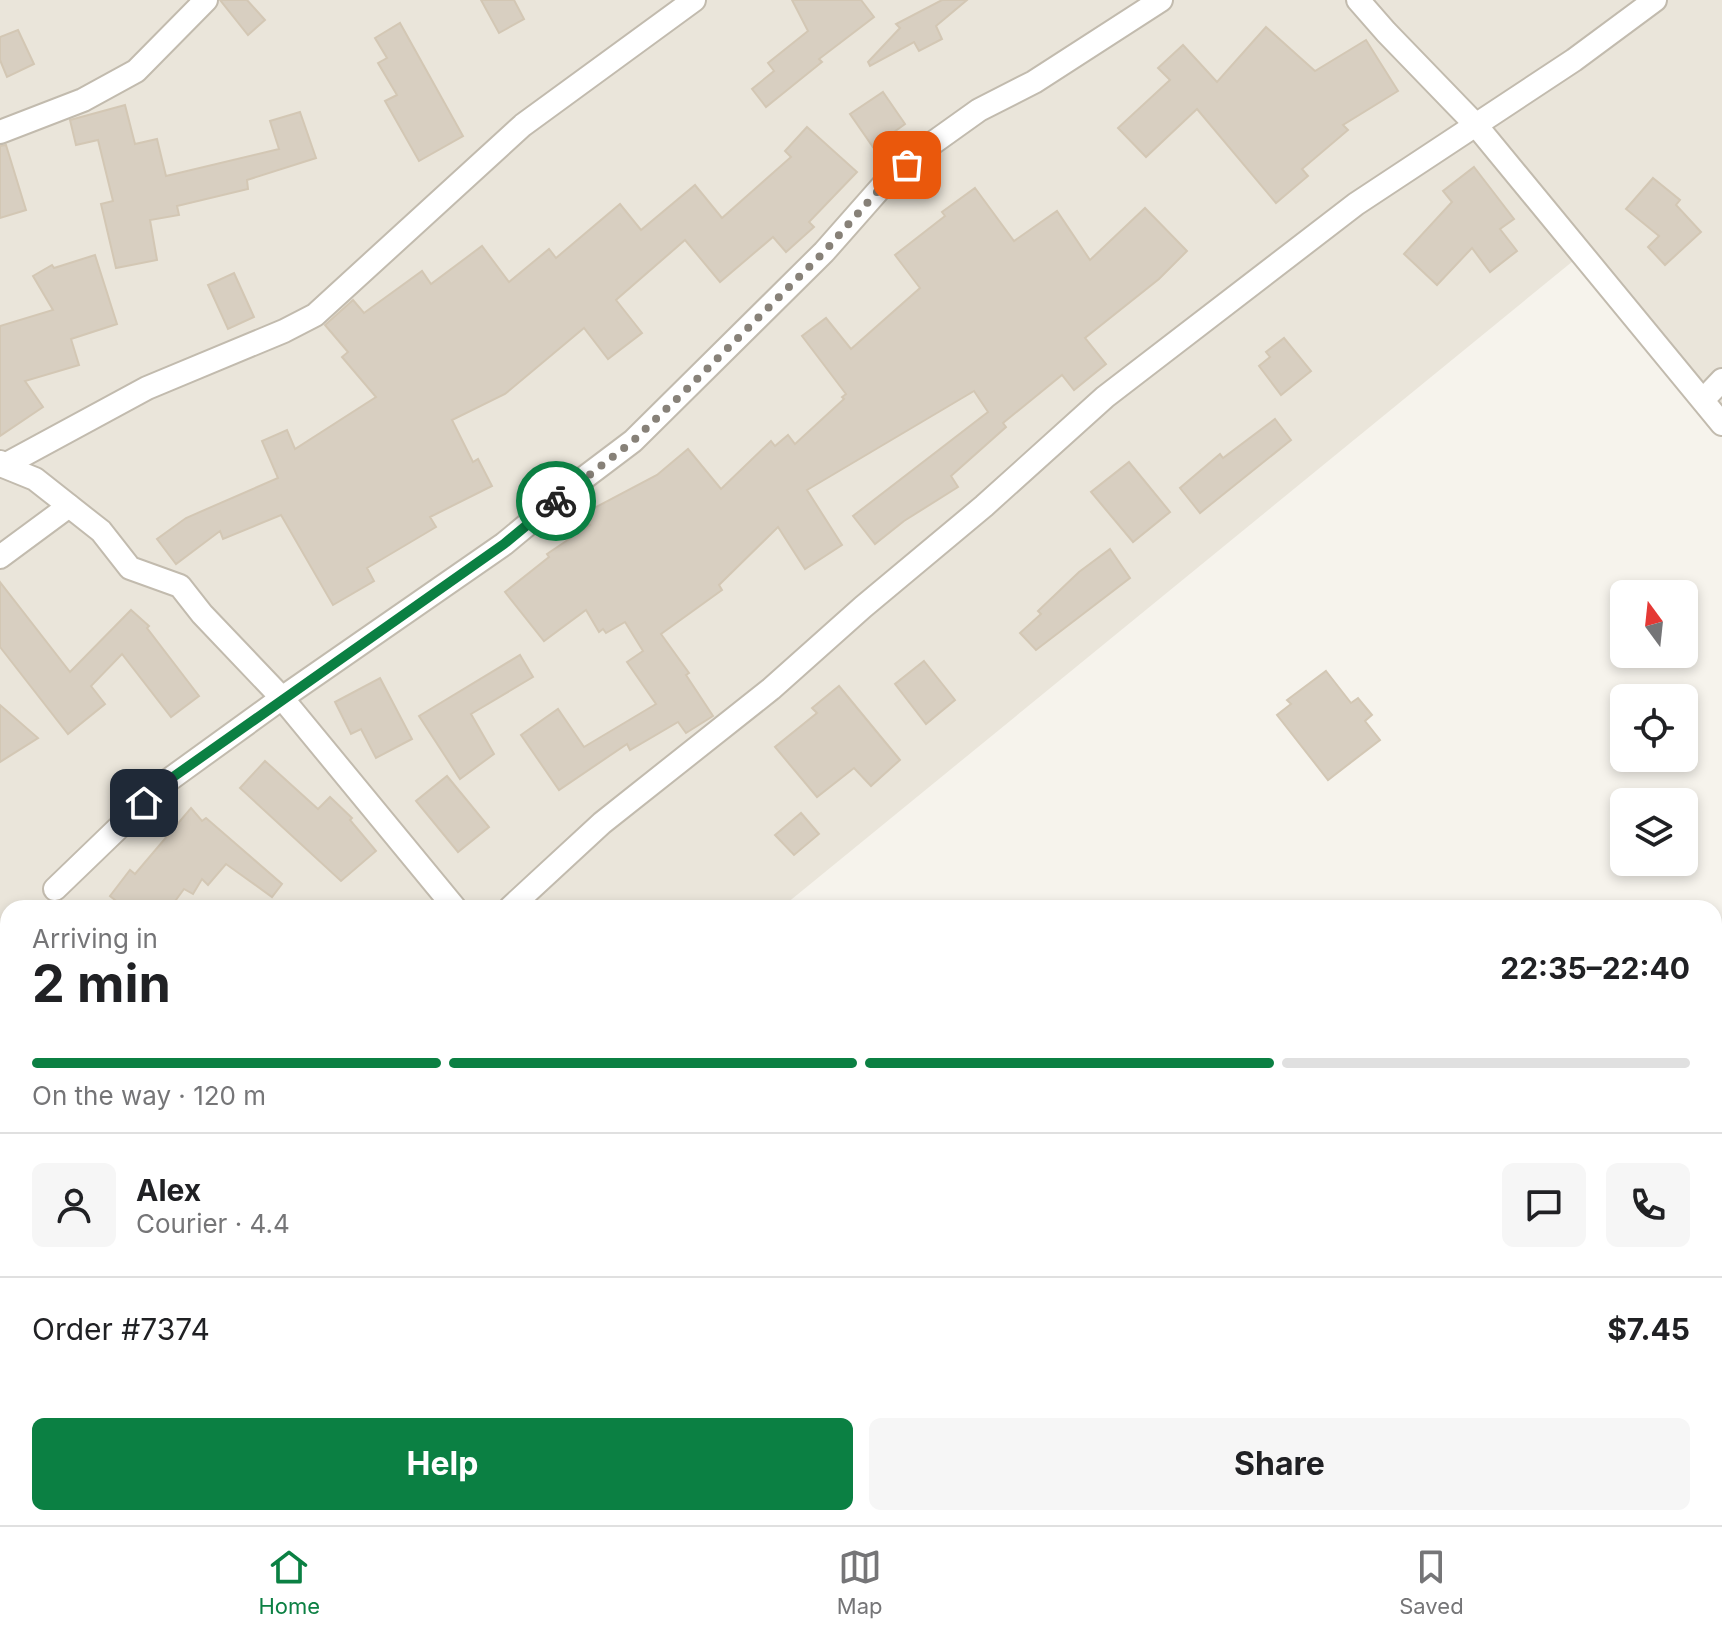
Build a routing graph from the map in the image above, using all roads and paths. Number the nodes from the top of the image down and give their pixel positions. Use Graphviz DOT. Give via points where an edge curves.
graph roads {
  1 [pos="206,0"];
  2 [pos="694,0"];
  3 [pos="1161,0"];
  4 [pos="1358,0"];
  5 [pos="1655,0"];
  6 [pos="1475,124"];
  7 [pos="0,132"];
  8 [pos="1722,380"];
  9 [pos="1703,400"];
  10 [pos="1722,424"];
  11 [pos="2,464"];
  12 [pos="69,506"];
  13 [pos="0,557"];
  14 [pos="282,698"];
  15 [pos="55,889"];
  16 [pos="448,900"];
  17 [pos="519,900"];
  1 -- 7 [label="street" via="136,71 83,100"];
  2 -- 11 [label="street" via="523,125 315,315 147,388"];
  3 -- 14 [label="street" via="930,145 884,184 824,252 633,441 504,544"];
  4 -- 6 [label="street"];
  5 -- 6 [label="street"];
  6 -- 9 [label="street"];
  6 -- 17 [label="street" via="1356,204 1105,397 771,689 602,823"];
  8 -- 9 [label="street"];
  9 -- 10 [label="street"];
  11 -- 12 [label="street" via="35,479"];
  12 -- 13 [label="street"];
  12 -- 14 [label="street" via="101,531 130,568 180,586"];
  14 -- 15 [label="street" via="166,782"];
  14 -- 16 [label="street"];
}
